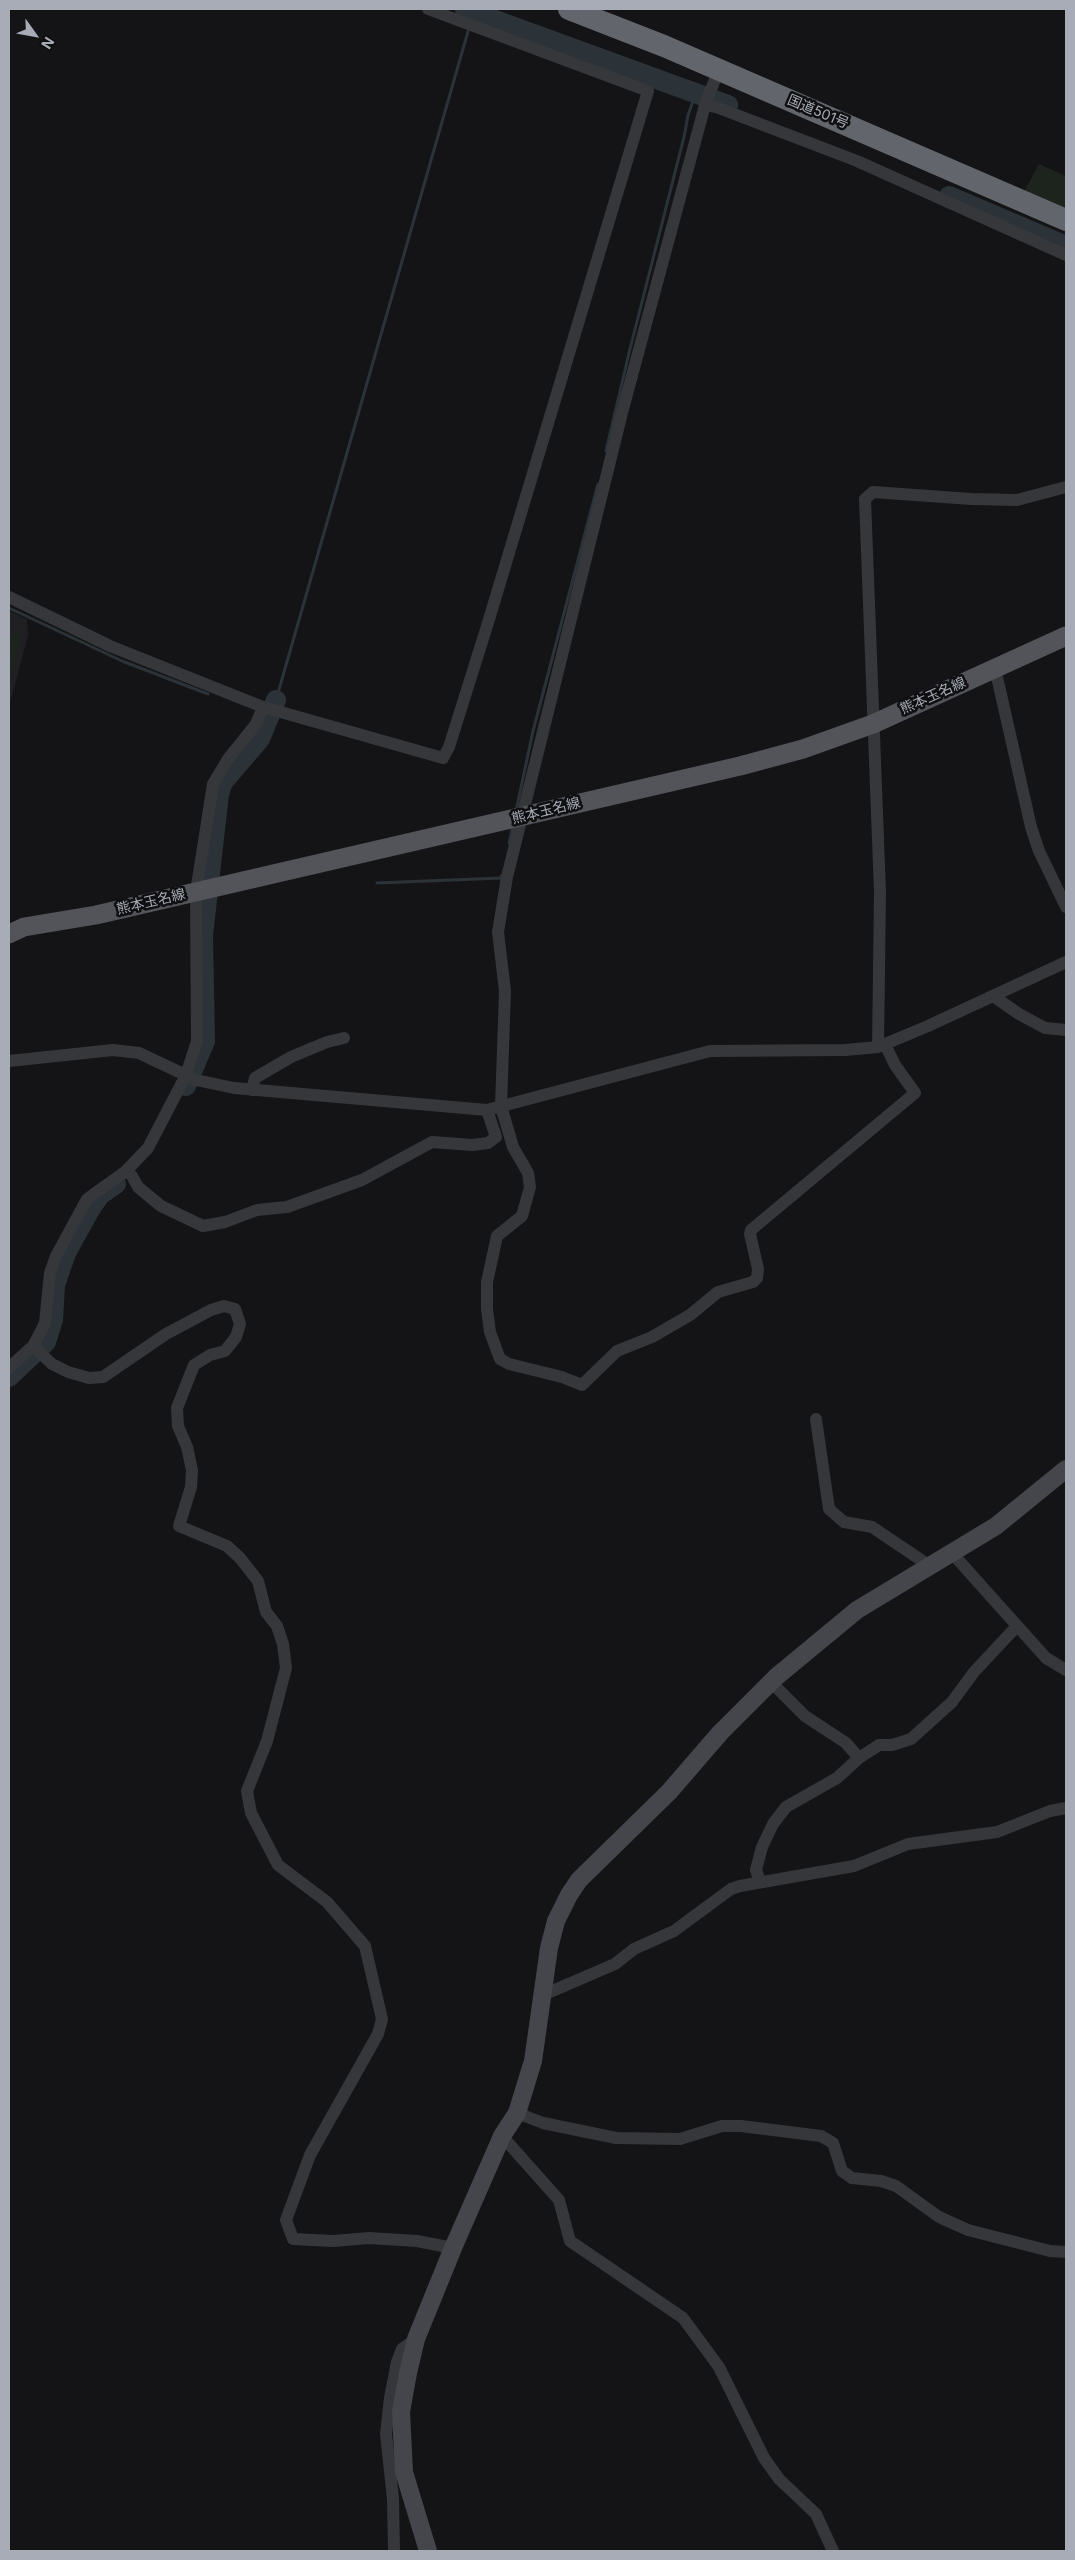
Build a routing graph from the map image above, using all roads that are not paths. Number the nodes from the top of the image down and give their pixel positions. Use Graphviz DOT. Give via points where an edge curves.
graph roads {
  1 [pos="428,9"];
  2 [pos="569,9"];
  3 [pos="717,74"];
  4 [pos="706,101"];
  5 [pos="1066,220"];
  6 [pos="1066,255"];
  7 [pos="1066,487"];
  8 [pos="9,597"];
  9 [pos="1066,636"];
  10 [pos="995,668"];
  11 [pos="271,709"];
  12 [pos="873,724"];
  13 [pos="510,820"];
  14 [pos="200,891"];
  15 [pos="1066,907"];
  16 [pos="9,934"];
  17 [pos="1066,962"];
  18 [pos="993,996"];
  19 [pos="1066,1030"];
  20 [pos="344,1038"];
  21 [pos="882,1046"];
  22 [pos="9,1061"];
  23 [pos="190,1077"];
  24 [pos="252,1090"];
  25 [pos="502,1106"];
  26 [pos="487,1110"];
  27 [pos="127,1172"];
  28 [pos="34,1347"];
  29 [pos="9,1368"];
  30 [pos="816,1419"];
  31 [pos="1066,1469"];
  32 [pos="952,1553"];
  33 [pos="930,1566"];
  34 [pos="1017,1626"];
  35 [pos="1066,1670"];
  36 [pos="771,1682"];
  37 [pos="859,1758"];
  38 [pos="1066,1808"];
  39 [pos="760,1882"];
  40 [pos="543,1994"];
  41 [pos="517,2113"];
  42 [pos="502,2136"];
  43 [pos="453,2248"];
  44 [pos="1066,2252"];
  45 [pos="416,2339"];
  46 [pos="394,2551"];
  47 [pos="428,2551"];
  48 [pos="833,2551"];
  1 -- 11 [label="street" via="648,91 487,626 443,758"];
  2 -- 3 [label="highway, 国道501号"];
  3 -- 4 [label="street"];
  3 -- 5 [label="highway, 国道501号"];
  4 -- 6 [label="street" via="857,161"];
  4 -- 13 [label="street"];
  7 -- 12 [label="street" via="1017,500 872,492 865,499"];
  8 -- 11 [label="street" via="110,646"];
  9 -- 10 [label="main road, 熊本玉名線"];
  10 -- 12 [label="main road, 熊本玉名線"];
  10 -- 15 [label="street" via="1031,827"];
  11 -- 14 [label="street" via="228,759 213,784"];
  12 -- 13 [label="main road, 熊本玉名線" via="740,766"];
  12 -- 21 [label="street"];
  13 -- 14 [label="main road, 熊本玉名線"];
  13 -- 25 [label="street" via="507,877 498,932 505,991"];
  14 -- 16 [label="main road, 熊本玉名線" via="96,915 24,927"];
  14 -- 23 [label="street" via="198,1041"];
  17 -- 18 [label="street"];
  18 -- 19 [label="street" via="1046,1028"];
  18 -- 21 [label="street"];
  20 -- 24 [label="street" via="291,1056 255,1078"];
  21 -- 25 [label="street" via="845,1050 710,1051"];
  21 -- 25 [label="street" via="915,1094 751,1230 757,1278 718,1292 690,1316 652,1337 617,1351 582,1385 500,1359 490,1332 487,1282 493,1248 497,1236 522,1216 530,1187 528,1173 513,1147"];
  22 -- 23 [label="street" via="113,1050 139,1053"];
  23 -- 24 [label="street"];
  23 -- 27 [label="street" via="148,1148"];
  24 -- 26 [label="street"];
  25 -- 26 [label="street"];
  26 -- 27 [label="street" via="496,1137 488,1143 432,1142 362,1180 287,1207 257,1210 203,1226 161,1206 138,1187"];
  27 -- 28 [label="street" via="88,1199 56,1256 50,1273 45,1323"];
  28 -- 29 [label="street"];
  28 -- 43 [label="street" via="52,1364 68,1372 89,1378 103,1377 166,1334 211,1310 224,1306 235,1309 240,1324 236,1338 225,1351 210,1355 194,1365 177,1408 178,1426 192,1470 191,1487 179,1526 227,1546 240,1558 258,1581 266,1612 277,1626 286,1668 267,1741 247,1791 252,1813 278,1866 327,1902 364,1946 382,2019 378,2034 310,2155 286,2220 293,2239 333,2241 369,2238 417,2241"];
  30 -- 33 [label="street" via="829,1509 844,1522 872,1527"];
  31 -- 32 [label="street" via="996,1526"];
  32 -- 33 [label="street"];
  32 -- 34 [label="street"];
  33 -- 36 [label="street" via="857,1610"];
  34 -- 35 [label="street" via="1046,1658"];
  34 -- 37 [label="street" via="974,1672 952,1702 911,1739 879,1745"];
  36 -- 37 [label="street" via="805,1716 846,1743"];
  36 -- 40 [label="street" via="720,1733 669,1792 579,1880 556,1921"];
  37 -- 39 [label="street" via="837,1778 786,1807 762,1847 756,1870"];
  38 -- 39 [label="street" via="997,1832 908,1844 854,1866"];
  39 -- 40 [label="street" via="731,1889 674,1931 642,1944 615,1964"];
  40 -- 41 [label="street" via="533,2061"];
  41 -- 42 [label="street"];
  41 -- 44 [label="street" via="542,2123 616,2138 680,2139 722,2126 821,2136 833,2143 842,2171 852,2178 896,2186 939,2217 968,2230 1050,2251"];
  42 -- 43 [label="street"];
  42 -- 48 [label="street" via="559,2200 570,2241 683,2318 719,2366 764,2458 779,2479 816,2514"];
  43 -- 45 [label="street"];
  45 -- 46 [label="street" via="402,2349 397,2362 386,2434 393,2499"];
  45 -- 47 [label="street" via="401,2412 401,2446 407,2486"];
}
